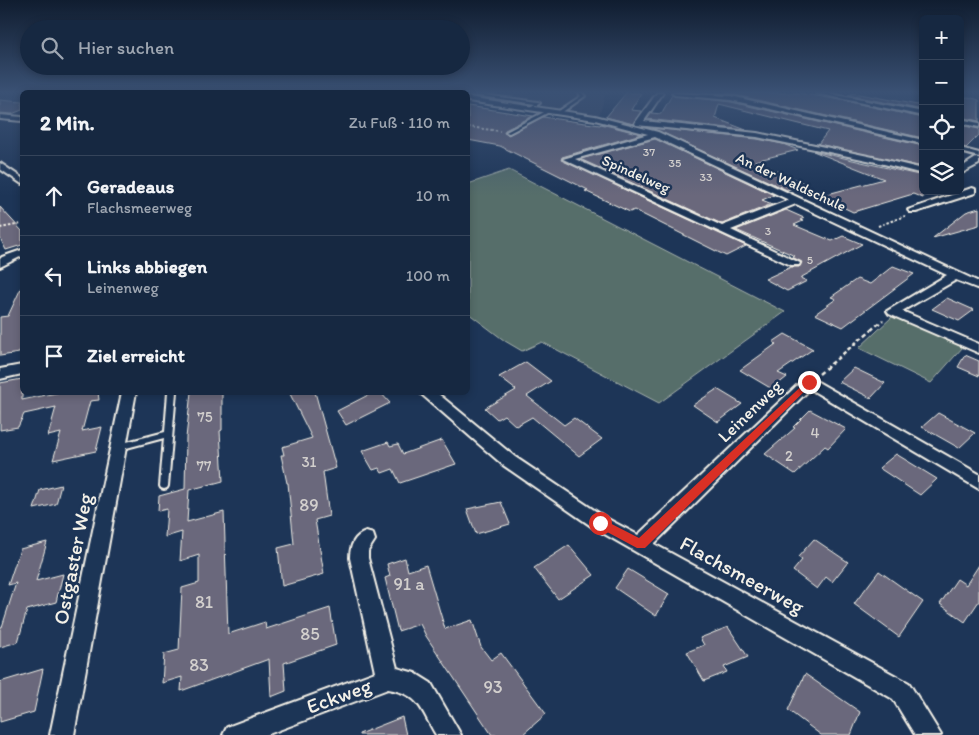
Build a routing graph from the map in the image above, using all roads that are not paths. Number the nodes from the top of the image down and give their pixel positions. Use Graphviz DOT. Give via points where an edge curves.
graph roads {
  1 [pos="517,127"];
  2 [pos="630,127"];
  3 [pos="678,127"];
  4 [pos="859,127"];
  5 [pos="508,132"];
  6 [pos="655,134"];
  7 [pos="919,141"];
  8 [pos="964,151"];
  9 [pos="979,155"];
  10 [pos="979,160"];
  11 [pos="0,165"];
  12 [pos="964,169"];
  13 [pos="919,171"];
  14 [pos="20,180"];
  15 [pos="975,192"];
  16 [pos="797,200"];
  17 [pos="913,210"];
  18 [pos="722,230"];
  19 [pos="20,255"];
  20 [pos="795,263"];
  21 [pos="0,264"];
  22 [pos="956,276"];
  23 [pos="979,286"];
  24 [pos="979,350"];
  25 [pos="20,370"];
  26 [pos="0,374"];
  27 [pos="128,395"];
  28 [pos="172,395"];
  29 [pos="430,395"];
  30 [pos="169,434"];
  31 [pos="119,447"];
  32 [pos="979,482"];
  33 [pos="164,486"];
  34 [pos="366,540"];
  35 [pos="641,544"];
  36 [pos="388,678"];
  37 [pos="62,735"];
  38 [pos="235,735"];
  39 [pos="449,735"];
  40 [pos="928,735"];
  1 -- 5 [label="lane"];
  2 -- 6 [label="street, An der Waldschule"];
  3 -- 13 [label="street" via="757,136"];
  4 -- 7 [label="street"];
  6 -- 16 [label="street, An der Waldschule"];
  6 -- 18 [label="street, Spindelweg" via="567,159"];
  8 -- 9 [label="street"];
  10 -- 12 [label="street"];
  11 -- 14 [label="street"];
  15 -- 17 [label="street"];
  16 -- 18 [label="street"];
  16 -- 22 [label="street, An der Waldschule"];
  18 -- 20 [label="street, Spindelweg"];
  19 -- 21 [label="street"];
  22 -- 23 [label="street, An der Waldschule"];
  22 -- 24 [label="street" via="893,311"];
  25 -- 26 [label="street"];
  27 -- 31 [label="street, Ostgaster Weg"];
  28 -- 30 [label="lane"];
  29 -- 35 [label="street, Flachsmeerweg" via="549,490 600,523"];
  30 -- 31 [label="lane"];
  30 -- 33 [label="lane"];
  31 -- 37 [label="street, Ostgaster Weg"];
  32 -- 35 [label="street, Leinenweg" via="809,382"];
  34 -- 36 [label="street, Eckweg" via="359,549 359,558"];
  35 -- 40 [label="street, Flachsmeerweg" via="901,691"];
  36 -- 38 [label="street, Eckweg"];
  36 -- 39 [label="street, Eckweg" via="406,681 423,691"];
}
